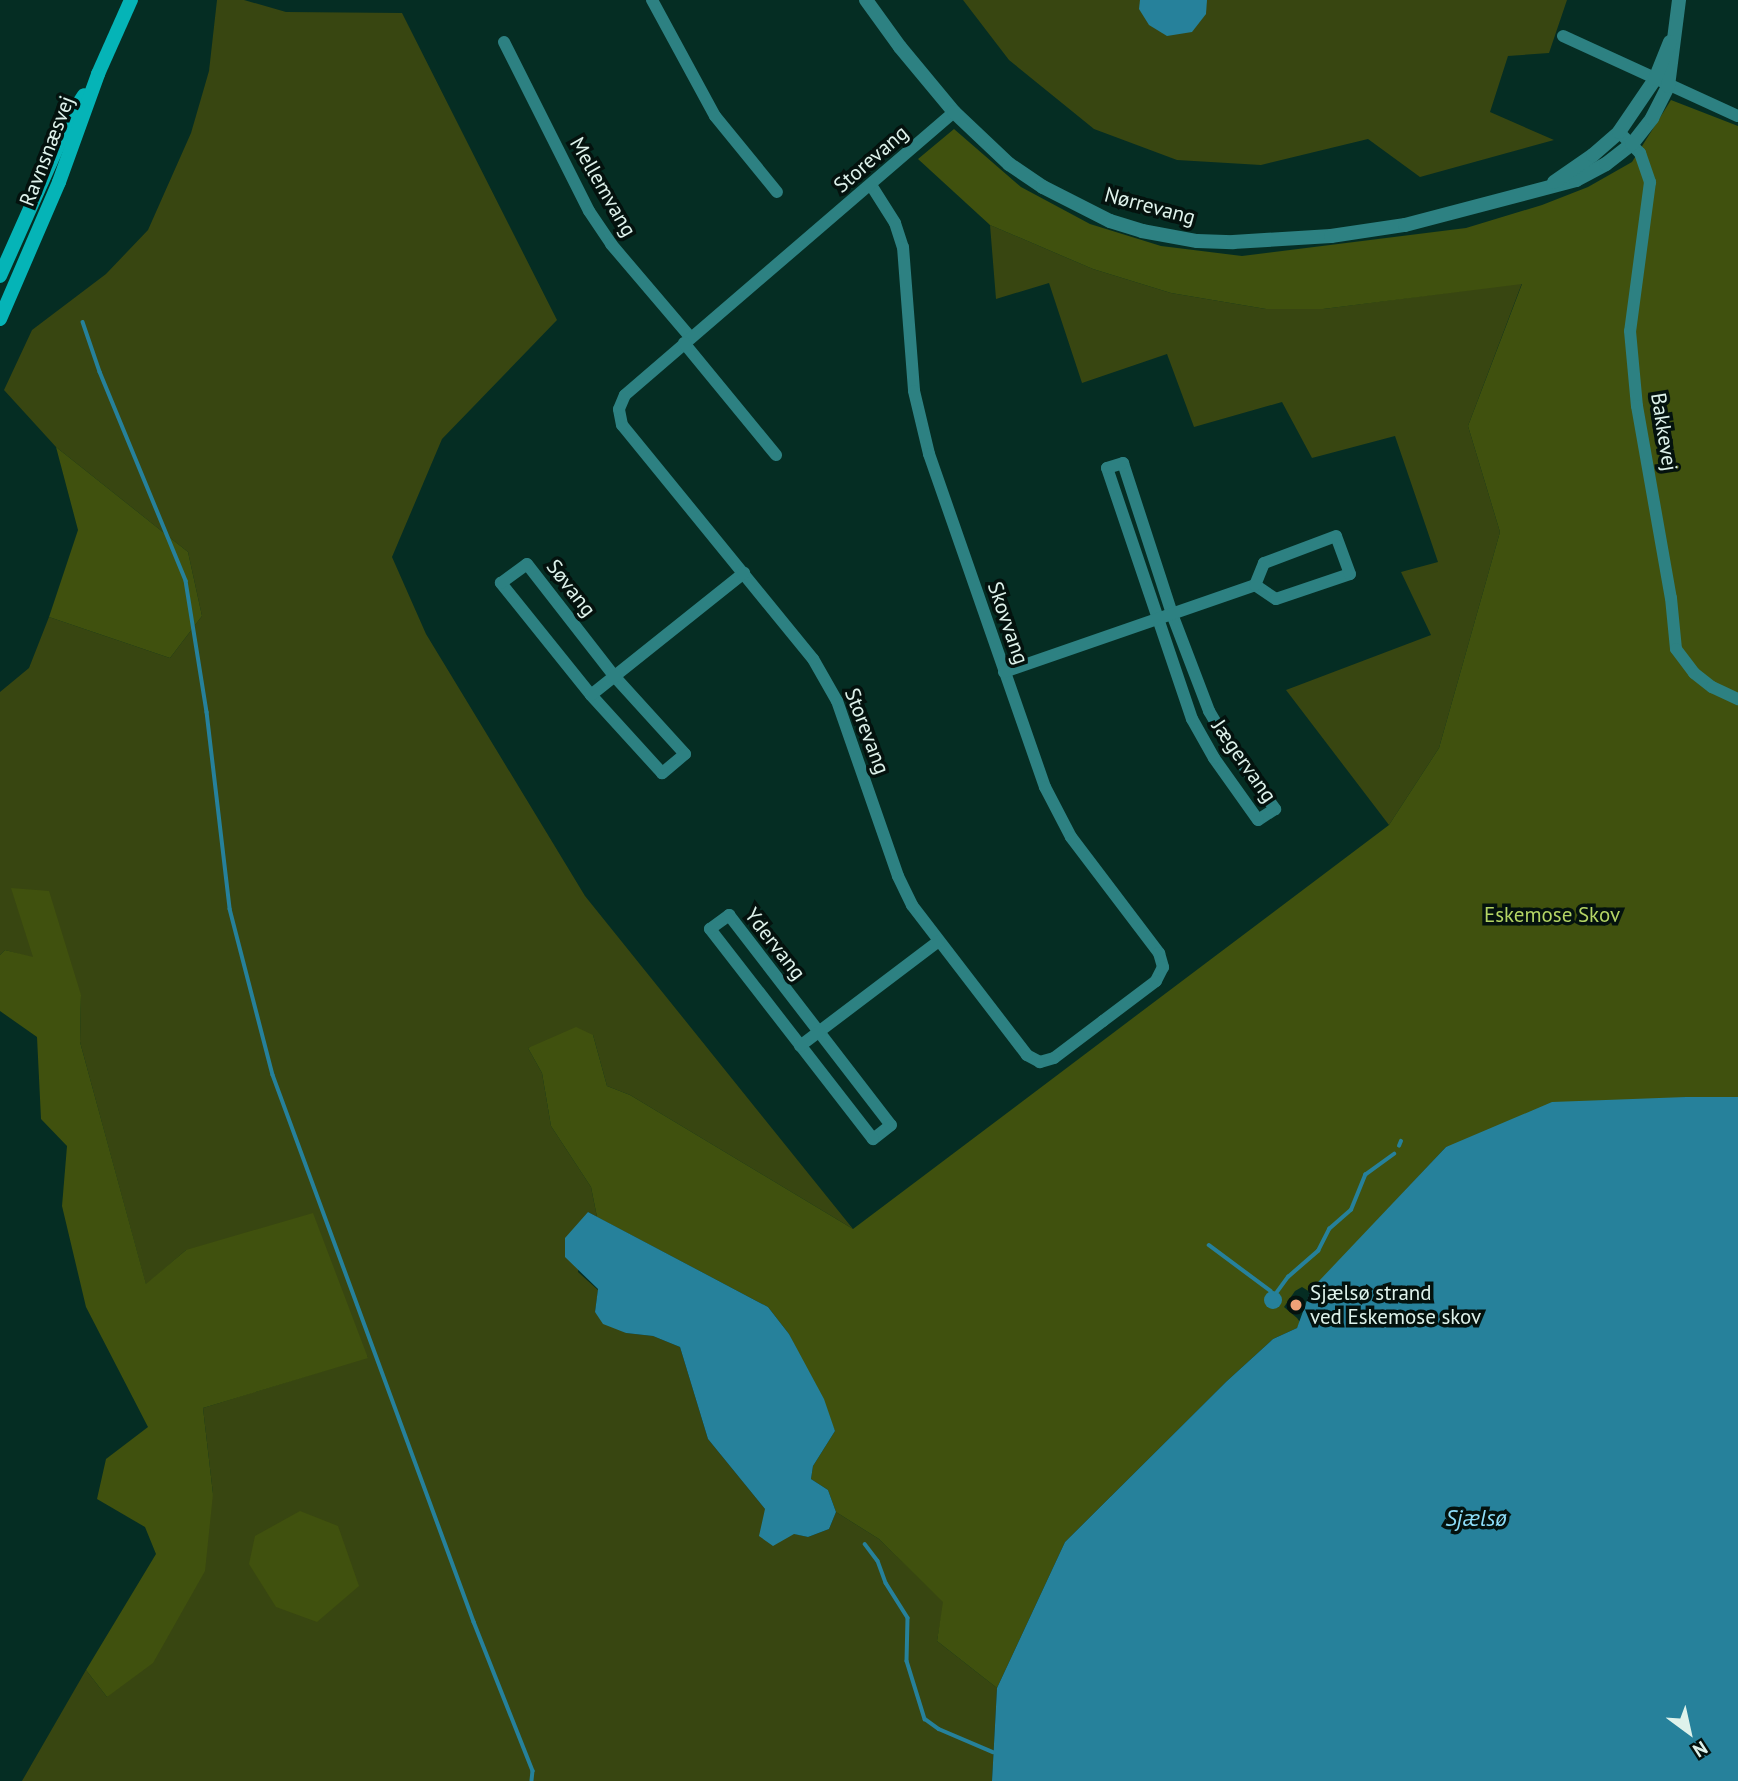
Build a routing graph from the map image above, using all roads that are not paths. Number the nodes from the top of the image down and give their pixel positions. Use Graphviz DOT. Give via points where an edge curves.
graph roads {
  1 [pos="131,0"];
  2 [pos="652,0"];
  3 [pos="866,0"];
  4 [pos="1679,0"];
  5 [pos="1563,36"];
  6 [pos="504,42"];
  7 [pos="98,74"];
  8 [pos="1661,83"];
  9 [pos="954,112"];
  10 [pos="1738,116"];
  11 [pos="1619,132"];
  12 [pos="1632,144"];
  13 [pos="871,185"];
  14 [pos="1547,187"];
  15 [pos="777,192"];
  16 [pos="0,276"];
  17 [pos="0,319"];
  18 [pos="687,341"];
  19 [pos="775,455"];
  20 [pos="744,573"];
  21 [pos="1255,585"];
  22 [pos="1172,614"];
  23 [pos="1157,620"];
  24 [pos="1004,672"];
  25 [pos="615,677"];
  26 [pos="592,695"];
  27 [pos="1738,699"];
  28 [pos="939,941"];
  29 [pos="1103,1021"];
  30 [pos="818,1031"];
  31 [pos="800,1046"];
  1 -- 7 [label="main road, Ravnsnæsvej"];
  2 -- 15 [label="street" via="715,116"];
  3 -- 9 [label="street, Nørrevang"];
  4 -- 8 [label="street"];
  5 -- 8 [label="street"];
  6 -- 18 [label="street, Mellemvang" via="589,211"];
  7 -- 16 [label="main road, Ravnsnæsvej" via="73,112"];
  7 -- 17 [label="main road, Ravnsnæsvej" via="59,182"];
  8 -- 10 [label="street"];
  8 -- 11 [label="street"];
  8 -- 12 [label="street" via="1651,118"];
  9 -- 13 [label="street, Storevang"];
  9 -- 14 [label="street, Nørrevang" via="1009,164 1055,195 1110,221 1197,241 1287,240 1370,231"];
  11 -- 12 [label="street, Bakkevej"];
  11 -- 14 [label="street, Nørrevang"];
  12 -- 14 [label="street, Nørrevang" via="1576,180"];
  12 -- 27 [label="street, Bakkevej" via="1647,165 1650,182 1630,331 1637,406 1671,597 1675,649 1694,673"];
  13 -- 18 [label="street, Storevang"];
  13 -- 24 [label="street, Skovvang" via="895,223 903,247 914,391 929,454"];
  18 -- 19 [label="street"];
  18 -- 20 [label="street, Storevang" via="625,395 619,409 622,425"];
  20 -- 25 [label="street"];
  20 -- 28 [label="street, Storevang" via="813,659 838,701 898,876 912,905"];
  21 -- 21 [label="street" via="1276,599 1350,574 1336,536 1264,563"];
  21 -- 22 [label="street"];
  22 -- 23 [label="street"];
  22 -- 23 [label="street, Jægervang" via="1123,463 1107,468"];
  22 -- 23 [label="street, Jægervang" via="1209,711 1275,808 1258,820 1192,719"];
  23 -- 24 [label="street"];
  24 -- 29 [label="street, Skovvang" via="1045,787 1071,837 1163,967 1156,981"];
  25 -- 26 [label="street"];
  25 -- 26 [label="street, Søvang" via="685,754 662,773"];
  25 -- 26 [label="street, Søvang" via="527,564 501,583"];
  28 -- 29 [label="street, Storevang" via="1027,1055 1040,1062 1054,1058"];
  28 -- 30 [label="street"];
  30 -- 31 [label="street"];
  30 -- 31 [label="street, Ydervang" via="891,1125 873,1139"];
  30 -- 31 [label="street, Ydervang" via="729,915 710,929"];
}
